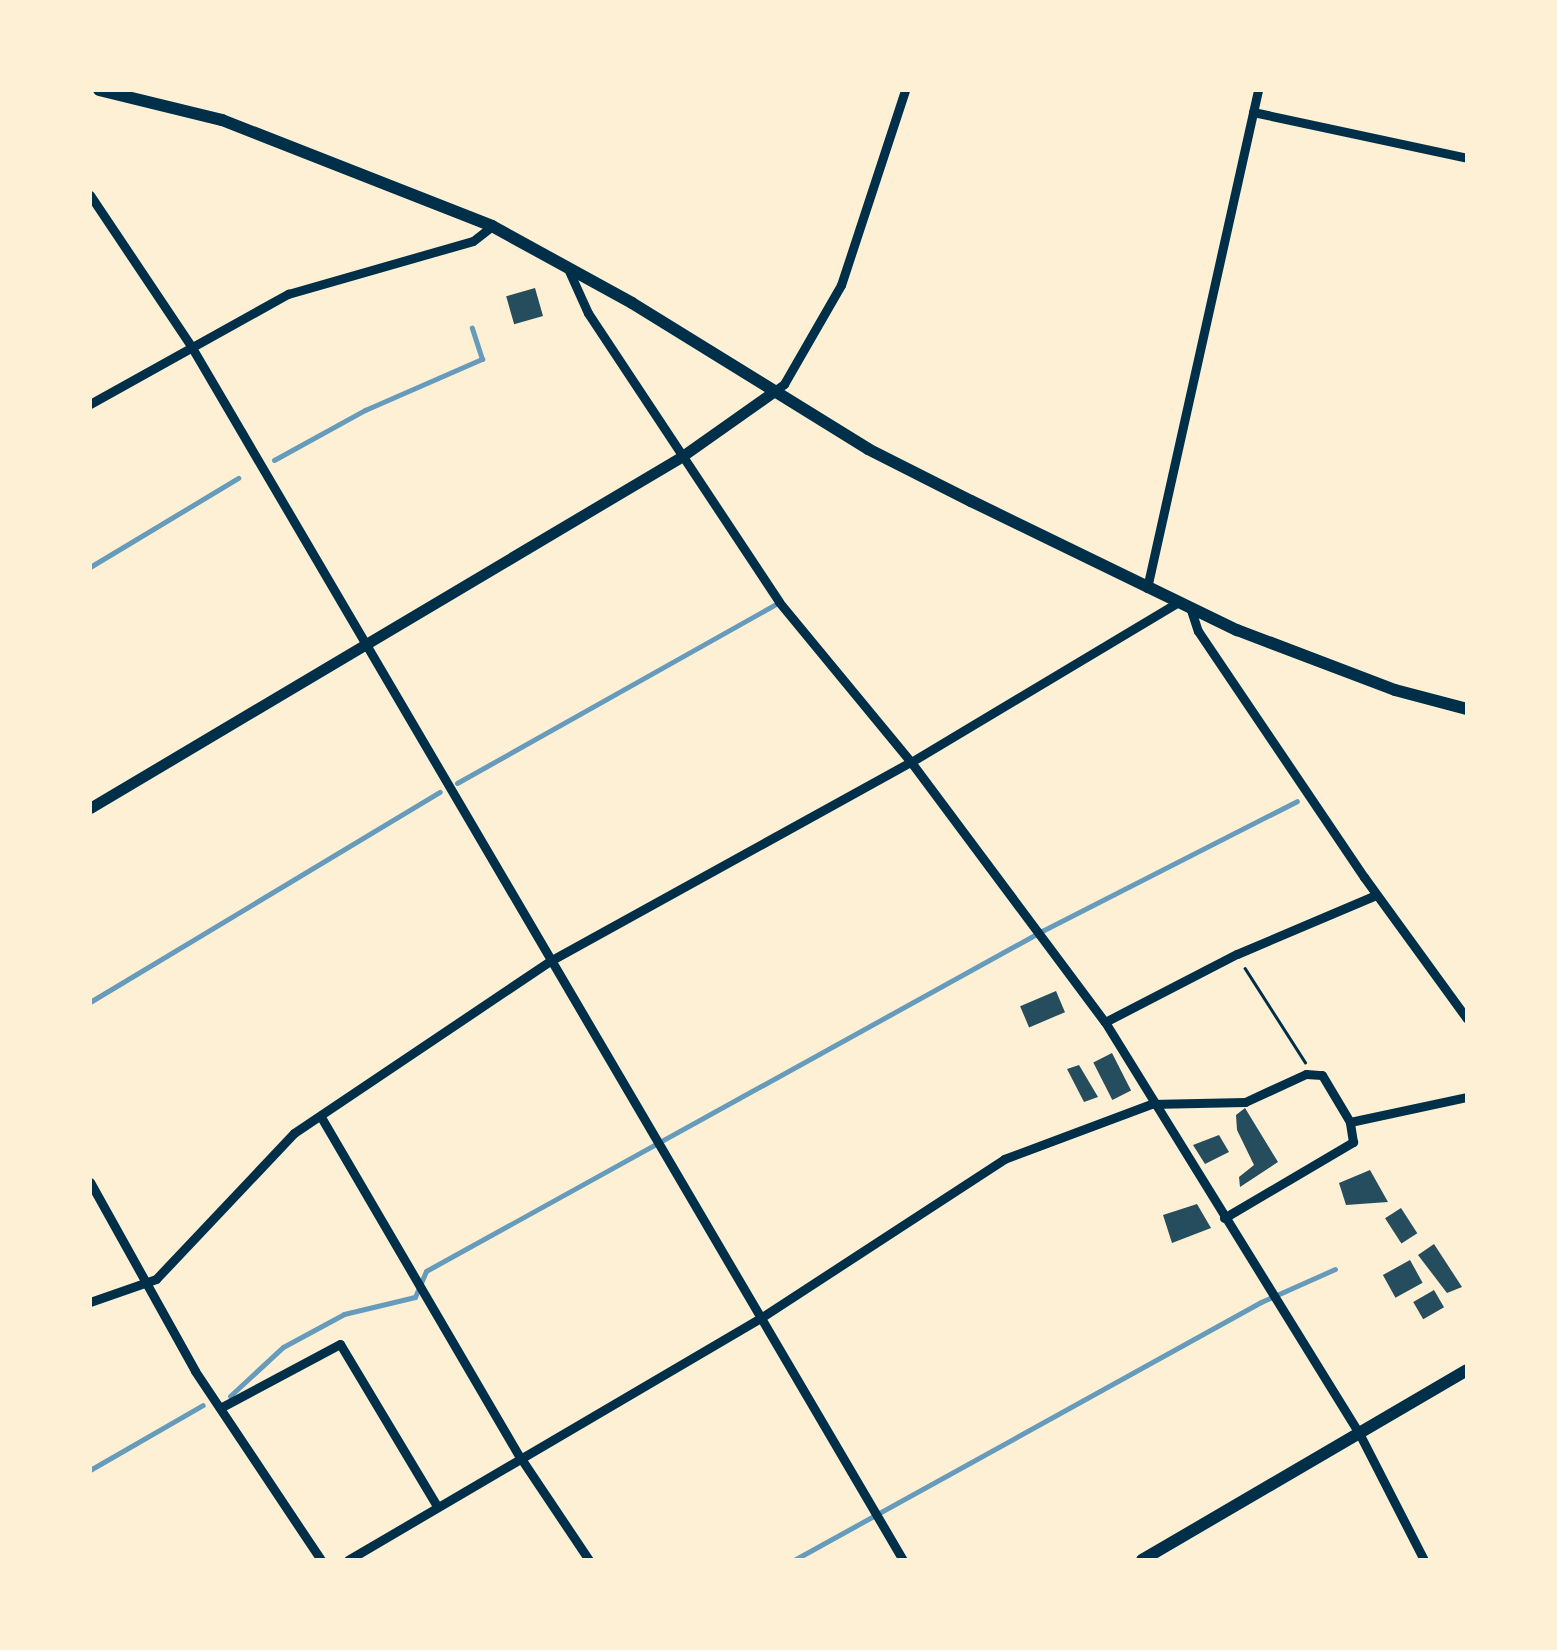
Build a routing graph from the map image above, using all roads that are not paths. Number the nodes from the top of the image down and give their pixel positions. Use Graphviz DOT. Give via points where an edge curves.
graph roads {
  1 [pos="98,90"];
  2 [pos="905,90"];
  3 [pos="1258,90"];
  4 [pos="1254,112"];
  5 [pos="1467,158"];
  6 [pos="90,195"];
  7 [pos="492,226"];
  8 [pos="568,268"];
  9 [pos="190,346"];
  10 [pos="773,392"];
  11 [pos="90,404"];
  12 [pos="681,457"];
  13 [pos="1148,588"];
  14 [pos="1184,606"];
  15 [pos="364,645"];
  16 [pos="1467,709"];
  17 [pos="911,762"];
  18 [pos="90,808"];
  19 [pos="1376,895"];
  20 [pos="550,962"];
  21 [pos="1467,1019"];
  22 [pos="1105,1022"];
  23 [pos="1467,1097"];
  24 [pos="1151,1104"];
  25 [pos="321,1117"];
  26 [pos="1350,1122"];
  27 [pos="90,1182"];
  28 [pos="1224,1218"];
  29 [pos="150,1282"];
  30 [pos="90,1302"];
  31 [pos="759,1319"];
  32 [pos="1467,1370"];
  33 [pos="220,1408"];
  34 [pos="1359,1433"];
  35 [pos="520,1457"];
  36 [pos="437,1506"];
  37 [pos="1151,1558"];
  38 [pos="322,1560"];
  39 [pos="348,1560"];
  40 [pos="589,1560"];
  41 [pos="902,1560"];
  42 [pos="1424,1560"];
  1 -- 7 [label="main road" via="222,120"];
  2 -- 10 [label="street" via="841,285"];
  3 -- 4 [label="street"];
  4 -- 5 [label="street"];
  4 -- 13 [label="street"];
  6 -- 9 [label="street"];
  7 -- 8 [label="main road"];
  7 -- 9 [label="street" via="473,241 288,294"];
  8 -- 10 [label="main road"];
  8 -- 12 [label="street" via="588,313"];
  9 -- 11 [label="street"];
  9 -- 15 [label="street"];
  10 -- 12 [label="street"];
  10 -- 13 [label="main road" via="868,449"];
  12 -- 15 [label="street"];
  12 -- 17 [label="street" via="779,602"];
  13 -- 14 [label="main road"];
  14 -- 16 [label="main road" via="1323,665"];
  14 -- 17 [label="street"];
  14 -- 19 [label="street"];
  15 -- 18 [label="street"];
  15 -- 20 [label="street"];
  17 -- 20 [label="street"];
  17 -- 22 [label="street"];
  19 -- 21 [label="street"];
  19 -- 22 [label="street" via="1236,954"];
  20 -- 25 [label="street"];
  20 -- 31 [label="street"];
  22 -- 24 [label="street"];
  23 -- 26 [label="street"];
  24 -- 26 [label="street" via="1244,1102 1306,1074 1322,1075"];
  24 -- 28 [label="street"];
  24 -- 31 [label="street" via="1004,1159"];
  25 -- 29 [label="street" via="294,1133"];
  25 -- 35 [label="street"];
  26 -- 28 [label="street" via="1353,1142"];
  27 -- 29 [label="street"];
  28 -- 34 [label="street"];
  29 -- 30 [label="street"];
  29 -- 33 [label="street"];
  31 -- 35 [label="street"];
  31 -- 41 [label="street"];
  32 -- 34 [label="main road"];
  33 -- 36 [label="street" via="340,1344"];
  33 -- 38 [label="street"];
  34 -- 37 [label="main road"];
  34 -- 42 [label="street"];
  35 -- 36 [label="street"];
  35 -- 40 [label="street"];
  36 -- 39 [label="street"];
}
